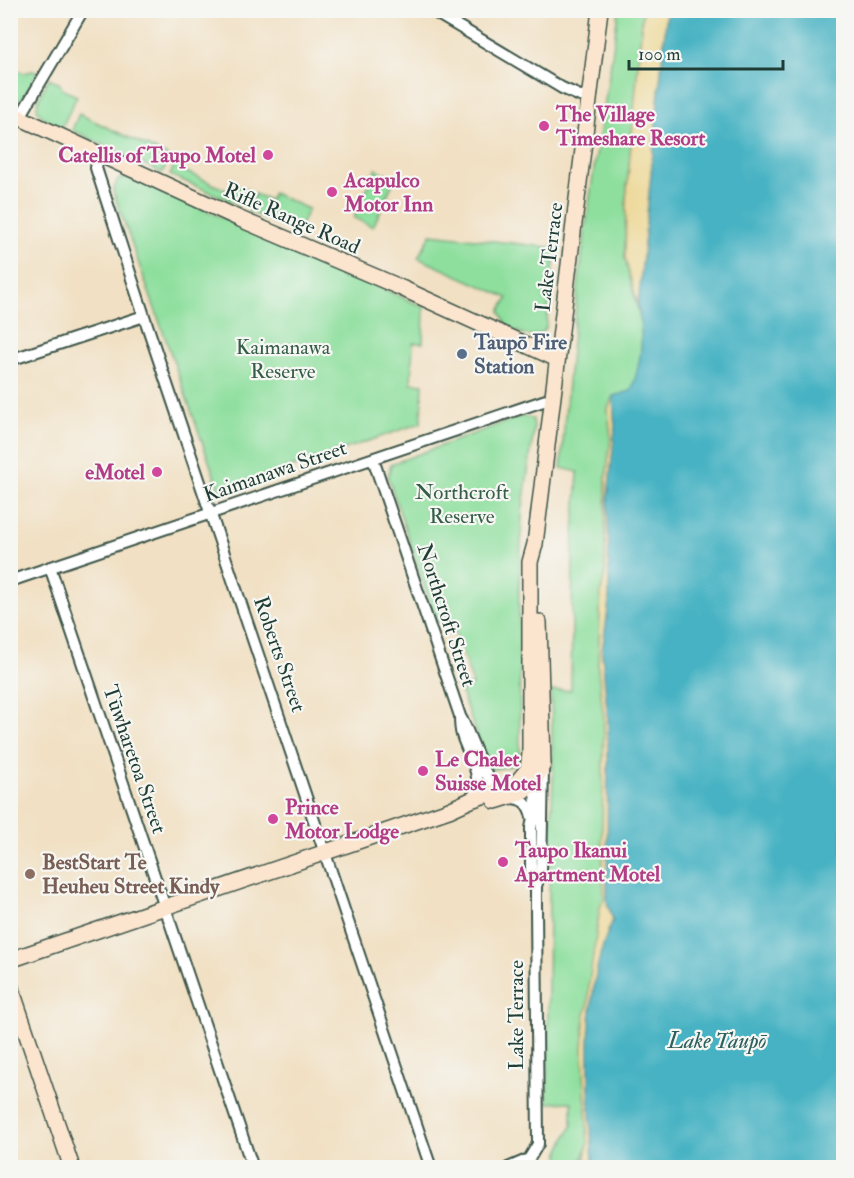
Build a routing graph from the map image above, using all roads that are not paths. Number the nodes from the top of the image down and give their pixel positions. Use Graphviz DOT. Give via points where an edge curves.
graph roads {
  1 [pos="83,10"];
  2 [pos="431,10"];
  3 [pos="600,10"];
  4 [pos="589,97"];
  5 [pos="15,115"];
  6 [pos="99,152"];
  7 [pos="144,316"];
  8 [pos="557,359"];
  9 [pos="10,360"];
  10 [pos="552,398"];
  11 [pos="373,459"];
  12 [pos="212,513"];
  13 [pos="535,544"];
  14 [pos="50,567"];
  15 [pos="10,581"];
  16 [pos="529,677"];
  17 [pos="460,716"];
  18 [pos="543,764"];
  19 [pos="533,784"];
  20 [pos="506,793"];
  21 [pos="471,800"];
  22 [pos="449,810"];
  23 [pos="532,817"];
  24 [pos="326,853"];
  25 [pos="536,886"];
  26 [pos="165,908"];
  27 [pos="10,960"];
  28 [pos="10,985"];
  29 [pos="72,1167"];
  30 [pos="253,1167"];
  31 [pos="432,1167"];
  32 [pos="508,1167"];
  1 -- 5 [label="street"];
  2 -- 4 [label="street" via="562,88"];
  3 -- 4 [label="main road, Lake Terrace"];
  4 -- 8 [label="main road, Lake Terrace"];
  5 -- 6 [label="main road, Rifle Range Road"];
  6 -- 7 [label="street, Roberts Street" via="96,168"];
  6 -- 8 [label="main road, Rifle Range Road"];
  7 -- 9 [label="street"];
  7 -- 12 [label="street, Roberts Street"];
  8 -- 10 [label="main road, Lake Terrace"];
  10 -- 11 [label="street, Kaimanawa Street"];
  10 -- 13 [label="main road, Lake Terrace"];
  11 -- 12 [label="street, Kaimanawa Street"];
  11 -- 17 [label="street, Northcroft Street"];
  12 -- 14 [label="street, Kaimanawa Street"];
  12 -- 24 [label="street, Roberts Street"];
  13 -- 16 [label="main road, Lake Terrace" via="530,562"];
  13 -- 18 [label="main road, Lake Terrace"];
  14 -- 15 [label="street, Kaimanawa Street"];
  14 -- 26 [label="street, Tūwharetoa Street"];
  16 -- 19 [label="street, Lake Terrace" via="536,716"];
  16 -- 20 [label="main road, Lake Terrace" via="528,769"];
  17 -- 20 [label="street, Northcroft Street" via="486,776"];
  17 -- 21 [label="street, Northcroft Street" via="478,780"];
  18 -- 19 [label="main road, Lake Terrace"];
  18 -- 25 [label="street, Lake Terrace" via="541,872"];
  19 -- 20 [label="main road" via="521,794"];
  19 -- 23 [label="street, Lake Terrace" via="536,802"];
  20 -- 21 [label="main road"];
  20 -- 22 [label="main road" via="467,808"];
  20 -- 23 [label="street" via="523,800"];
  21 -- 22 [label="main road"];
  22 -- 24 [label="main road"];
  23 -- 25 [label="street, Lake Terrace" via="531,873"];
  24 -- 26 [label="main road"];
  24 -- 31 [label="street, Roberts Street"];
  25 -- 32 [label="street, Lake Terrace" via="538,1144 529,1159"];
  26 -- 27 [label="main road"];
  26 -- 30 [label="street, Tūwharetoa Street"];
  28 -- 29 [label="main road"];
}
